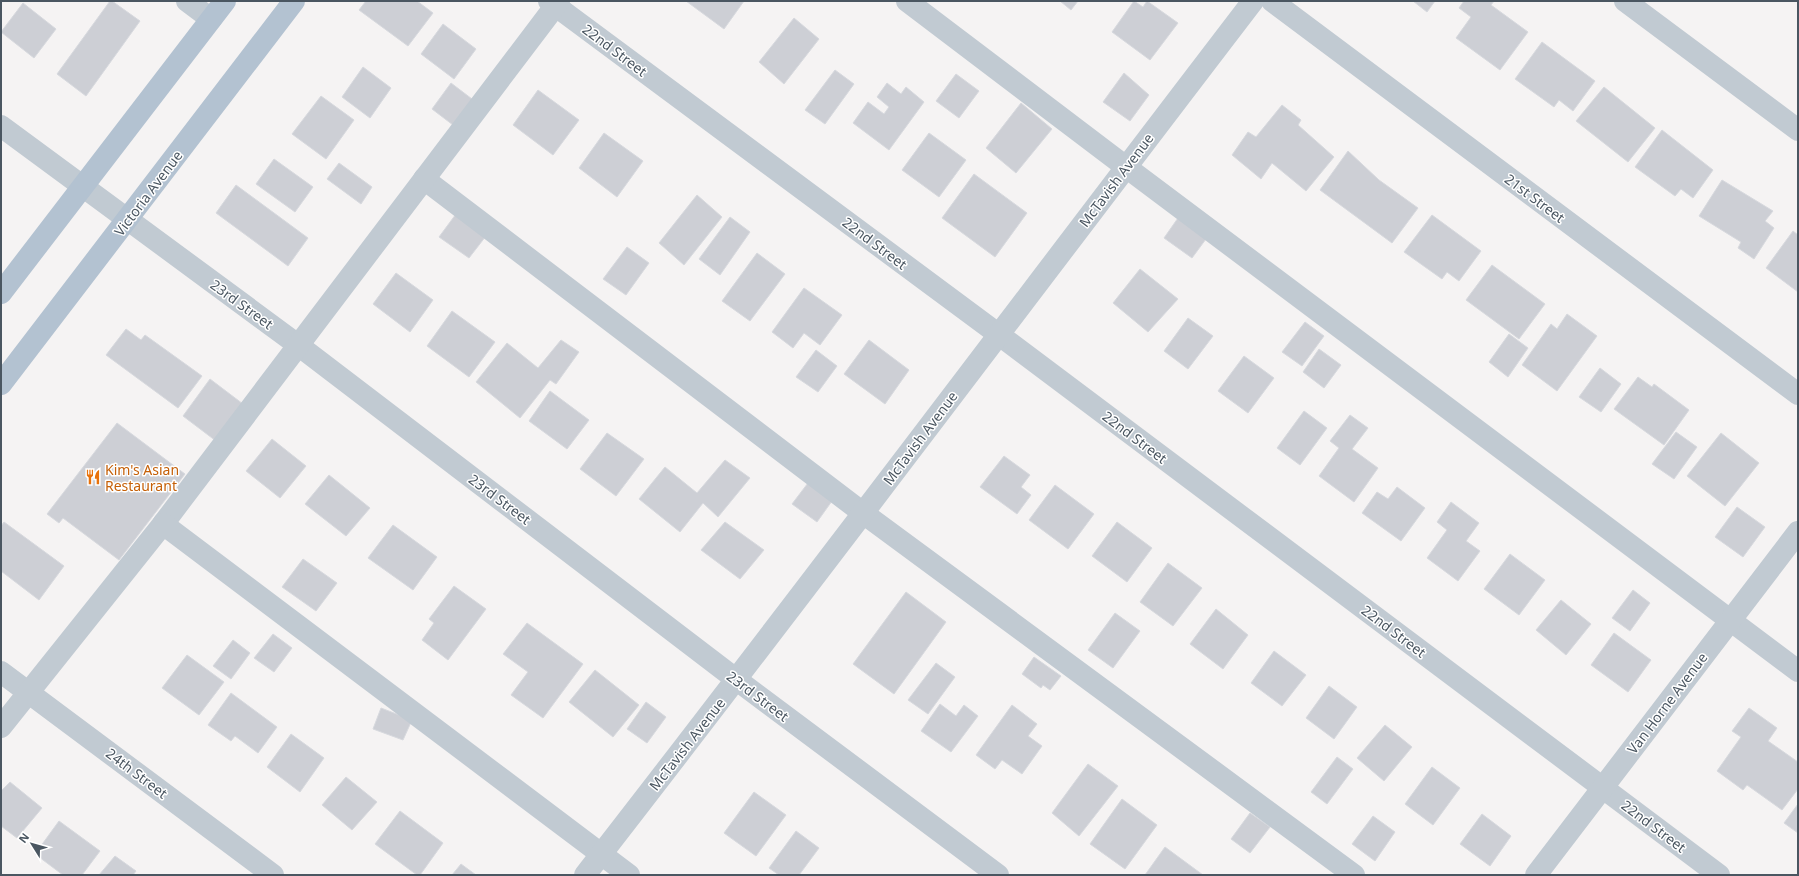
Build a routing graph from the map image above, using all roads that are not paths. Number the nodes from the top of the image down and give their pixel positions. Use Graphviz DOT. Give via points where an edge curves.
graph roads {
  1 [pos="187,1"];
  2 [pos="225,1"];
  3 [pos="294,1"];
  4 [pos="907,1"];
  5 [pos="1253,1"];
  6 [pos="1272,1"];
  7 [pos="1625,1"];
  8 [pos="555,3"];
  9 [pos="211,19"];
  10 [pos="1,126"];
  11 [pos="1798,130"];
  12 [pos="1126,167"];
  13 [pos="424,179"];
  14 [pos="83,187"];
  15 [pos="127,220"];
  16 [pos="1,293"];
  17 [pos="998,334"];
  18 [pos="298,345"];
  19 [pos="1,384"];
  20 [pos="1798,394"];
  21 [pos="863,513"];
  22 [pos="163,524"];
  23 [pos="1798,532"];
  24 [pos="1729,620"];
  25 [pos="1798,671"];
  26 [pos="1,672"];
  27 [pos="737,680"];
  28 [pos="29,693"];
  29 [pos="1,728"];
  30 [pos="1603,788"];
  31 [pos="601,854"];
  32 [pos="273,875"];
  33 [pos="585,875"];
  34 [pos="629,875"];
  35 [pos="998,875"];
  36 [pos="1354,875"];
  37 [pos="1536,875"];
  38 [pos="1719,875"];
  1 -- 9 [label="street"];
  2 -- 9 [label="main road"];
  3 -- 15 [label="main road, Victoria Avenue"];
  4 -- 12 [label="street"];
  5 -- 12 [label="street, McTavish Avenue"];
  6 -- 20 [label="street, 21st Street"];
  7 -- 11 [label="street"];
  8 -- 13 [label="street"];
  8 -- 17 [label="street, 22nd Street"];
  9 -- 14 [label="main road"];
  10 -- 14 [label="street, 23rd Street"];
  12 -- 17 [label="street, McTavish Avenue"];
  12 -- 24 [label="street"];
  13 -- 18 [label="street"];
  13 -- 21 [label="street"];
  14 -- 15 [label="street, 23rd Street"];
  14 -- 16 [label="main road"];
  15 -- 18 [label="street, 23rd Street"];
  15 -- 19 [label="main road, Victoria Avenue"];
  17 -- 21 [label="street, McTavish Avenue"];
  17 -- 30 [label="street, 22nd Street"];
  18 -- 22 [label="street"];
  18 -- 27 [label="street, 23rd Street"];
  21 -- 27 [label="street, McTavish Avenue"];
  21 -- 36 [label="street"];
  22 -- 28 [label="street"];
  22 -- 31 [label="street"];
  23 -- 24 [label="street, Van Horne Avenue"];
  24 -- 25 [label="street"];
  24 -- 30 [label="street, Van Horne Avenue"];
  26 -- 28 [label="street, 24th Street"];
  27 -- 31 [label="street, McTavish Avenue"];
  27 -- 35 [label="street, 23rd Street"];
  28 -- 29 [label="street"];
  28 -- 32 [label="street, 24th Street"];
  30 -- 37 [label="street, Van Horne Avenue"];
  30 -- 38 [label="street, 22nd Street"];
  31 -- 33 [label="street, McTavish Avenue"];
  31 -- 34 [label="street"];
}
